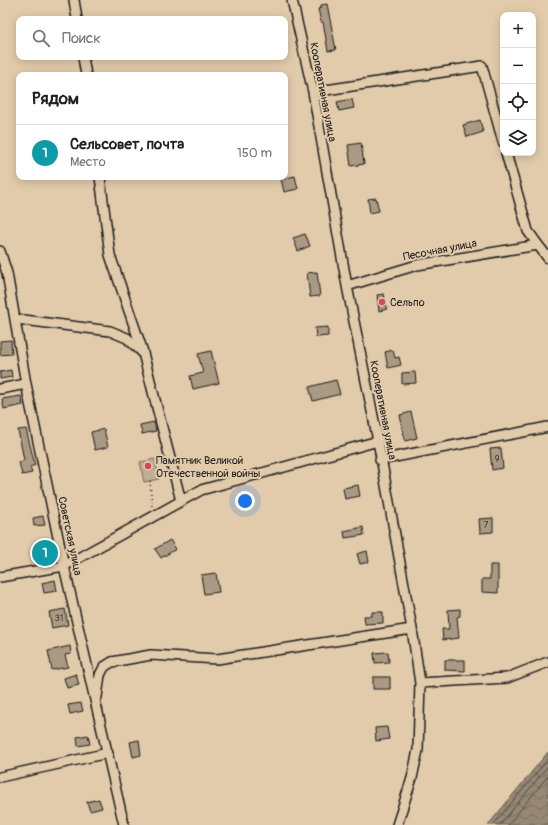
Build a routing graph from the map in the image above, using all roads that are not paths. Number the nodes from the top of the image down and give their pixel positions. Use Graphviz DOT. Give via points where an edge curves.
graph roads {
  1 [pos="74,0"];
  2 [pos="292,0"];
  3 [pos="77,16"];
  4 [pos="84,60"];
  5 [pos="86,72"];
  6 [pos="312,92"];
  7 [pos="500,131"];
  8 [pos="507,156"];
  9 [pos="100,180"];
  10 [pos="538,245"];
  11 [pos="0,251"];
  12 [pos="548,258"];
  13 [pos="347,286"];
  14 [pos="16,318"];
  15 [pos="143,353"];
  16 [pos="26,384"];
  17 [pos="0,389"];
  18 [pos="548,427"];
  19 [pos="378,441"];
  20 [pos="380,460"];
  21 [pos="181,501"];
  22 [pos="64,566"];
  23 [pos="0,578"];
  24 [pos="412,629"];
  25 [pos="548,662"];
  26 [pos="420,683"];
  27 [pos="96,704"];
  28 [pos="108,753"];
  29 [pos="0,777"];
  30 [pos="124,825"];
  31 [pos="397,825"];
  1 -- 3 [label="street"];
  2 -- 6 [label="street, Кооперативная улица"];
  4 -- 5 [label="street"];
  6 -- 7 [label="street" via="482,66"];
  6 -- 13 [label="street, Кооперативная улица"];
  8 -- 10 [label="street" via="528,231"];
  9 -- 15 [label="street" via="110,255"];
  10 -- 12 [label="street"];
  10 -- 13 [label="street, Песочная улица" via="417,265"];
  11 -- 14 [label="street, Советская улица"];
  13 -- 19 [label="street, Кооперативная улица"];
  14 -- 15 [label="street" via="110,331 127,338"];
  14 -- 16 [label="street, Советская улица"];
  15 -- 21 [label="street"];
  16 -- 17 [label="street"];
  16 -- 22 [label="street, Советская улица"];
  18 -- 20 [label="street"];
  19 -- 20 [label="street, Кооперативная улица"];
  19 -- 21 [label="street" via="201,490"];
  20 -- 24 [label="street, Кооперативная улица"];
  21 -- 22 [label="street"];
  22 -- 23 [label="street"];
  22 -- 27 [label="street, Советская улица"];
  24 -- 26 [label="street, Кооперативная улица"];
  24 -- 27 [label="street" via="217,659 151,655 112,662 104,667 100,675"];
  25 -- 26 [label="street" via="507,678"];
  26 -- 31 [label="street, Кооперативная улица" via="418,750"];
  27 -- 28 [label="street, Советская улица"];
  28 -- 29 [label="street"];
  28 -- 30 [label="street, Советская улица"];
}
